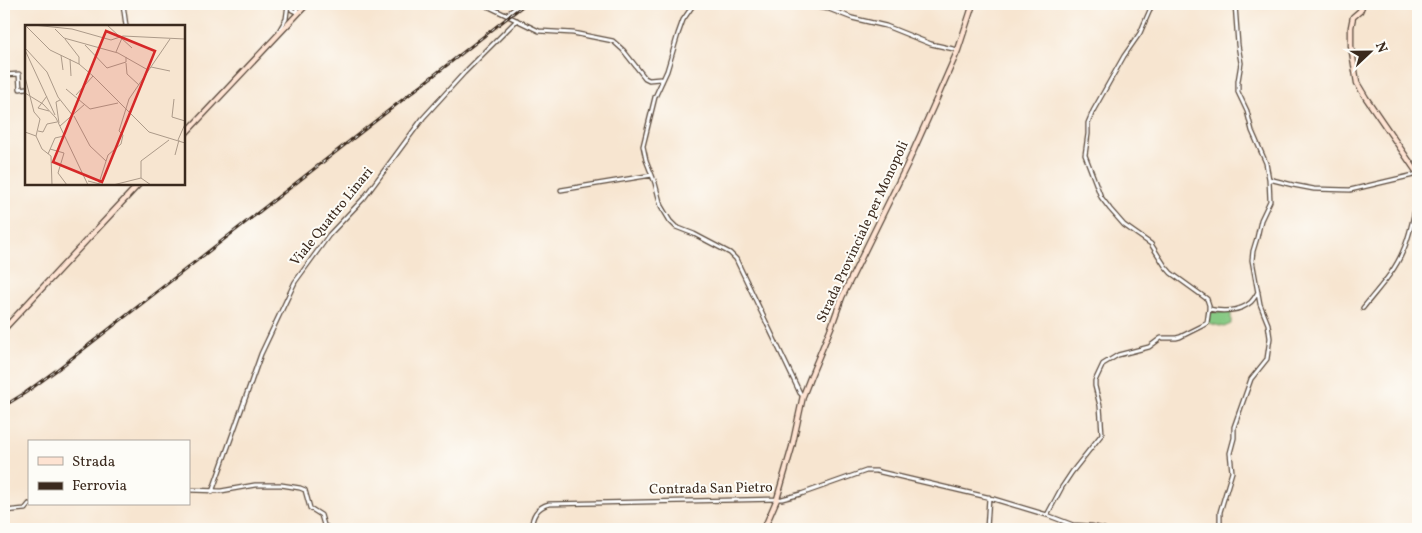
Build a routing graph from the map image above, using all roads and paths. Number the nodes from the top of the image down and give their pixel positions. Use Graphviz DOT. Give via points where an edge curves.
graph roads {
  1 [pos="123,4"];
  2 [pos="288,4"];
  3 [pos="295,4"];
  4 [pos="307,4"];
  5 [pos="483,4"];
  6 [pos="521,4"];
  7 [pos="694,4"];
  8 [pos="808,4"];
  9 [pos="973,4"];
  10 [pos="1151,4"];
  11 [pos="1235,4"];
  12 [pos="1363,4"];
  13 [pos="298,13"];
  14 [pos="506,15"];
  15 [pos="516,20"];
  16 [pos="126,25"];
  17 [pos="278,34"];
  18 [pos="958,50"];
  19 [pos="4,75"];
  20 [pos="662,82"];
  21 [pos="25,88"];
  22 [pos="185,134"];
  23 [pos="1418,174"];
  24 [pos="652,175"];
  25 [pos="1269,179"];
  26 [pos="138,185"];
  27 [pos="561,190"];
  28 [pos="1418,195"];
  29 [pos="1258,292"];
  30 [pos="1363,308"];
  31 [pos="1209,309"];
  32 [pos="4,329"];
  33 [pos="803,396"];
  34 [pos="190,490"];
  35 [pos="212,492"];
  36 [pos="989,497"];
  37 [pos="777,499"];
  38 [pos="28,505"];
  39 [pos="4,511"];
  40 [pos="1047,515"];
  41 [pos="330,529"];
  42 [pos="532,529"];
  43 [pos="764,529"];
  44 [pos="987,529"];
  45 [pos="1104,529"];
  46 [pos="1220,529"];
  1 -- 16 [label="street"];
  2 -- 13 [label="street"];
  2 -- 17 [label="street" via="286,19"];
  3 -- 13 [label="street"];
  4 -- 13 [label="street"];
  5 -- 14 [label="street"];
  6 -- 14 [label="street"];
  7 -- 20 [label="street" via="682,24"];
  8 -- 18 [label="street" via="886,26 936,46"];
  9 -- 18 [label="street, Strada Provinciale per Monopoli"];
  10 -- 31 [label="street" via="1140,33 1093,111 1088,123 1085,155 1101,197 1110,209 1124,225 1151,244 1171,273 1207,299"];
  11 -- 25 [label="street" via="1241,63 1238,92 1266,163"];
  12 -- 23 [label="street" via="1353,17 1351,27 1357,83"];
  13 -- 17 [label="street"];
  14 -- 15 [label="street"];
  15 -- 20 [label="street" via="539,31 573,33 613,41 645,78"];
  15 -- 35 [label="street, Viale Quattro Linari" via="427,114 295,282 261,354"];
  17 -- 22 [label="street"];
  18 -- 33 [label="street, Strada Provinciale per Monopoli" via="907,166 842,297"];
  19 -- 21 [label="street" via="18,74 20,89"];
  20 -- 24 [label="street" via="643,143"];
  23 -- 25 [label="street" via="1350,190 1302,187"];
  24 -- 27 [label="street"];
  24 -- 33 [label="street" via="662,208 673,224 736,258"];
  25 -- 29 [label="street" via="1270,201 1261,220 1252,256"];
  26 -- 32 [label="street"];
  28 -- 30 [label="street" via="1402,255"];
  29 -- 31 [label="street" via="1244,306 1222,311"];
  29 -- 46 [label="street" via="1270,331 1268,354 1251,379 1234,427 1230,453 1232,472 1220,512"];
  31 -- 40 [label="street" via="1207,323 1202,326 1176,338 1161,338 1149,347 1118,355 1103,364 1095,381 1102,434 1067,479"];
  33 -- 37 [label="street, Strada Provinciale per Monopoli"];
  34 -- 35 [label="street"];
  35 -- 41 [label="street" via="247,485 300,488 305,490 310,508 321,515 324,525"];
  36 -- 37 [label="street, Contrada San Pietro" via="866,471"];
  36 -- 40 [label="street, Contrada San Pietro"];
  36 -- 44 [label="street"];
  37 -- 42 [label="street, Contrada San Pietro" via="549,504 533,516"];
  37 -- 43 [label="street, Strada Provinciale per Monopoli"];
  38 -- 39 [label="street" via="25,509"];
  40 -- 45 [label="street, Contrada San Pietro" via="1073,525"];
}
